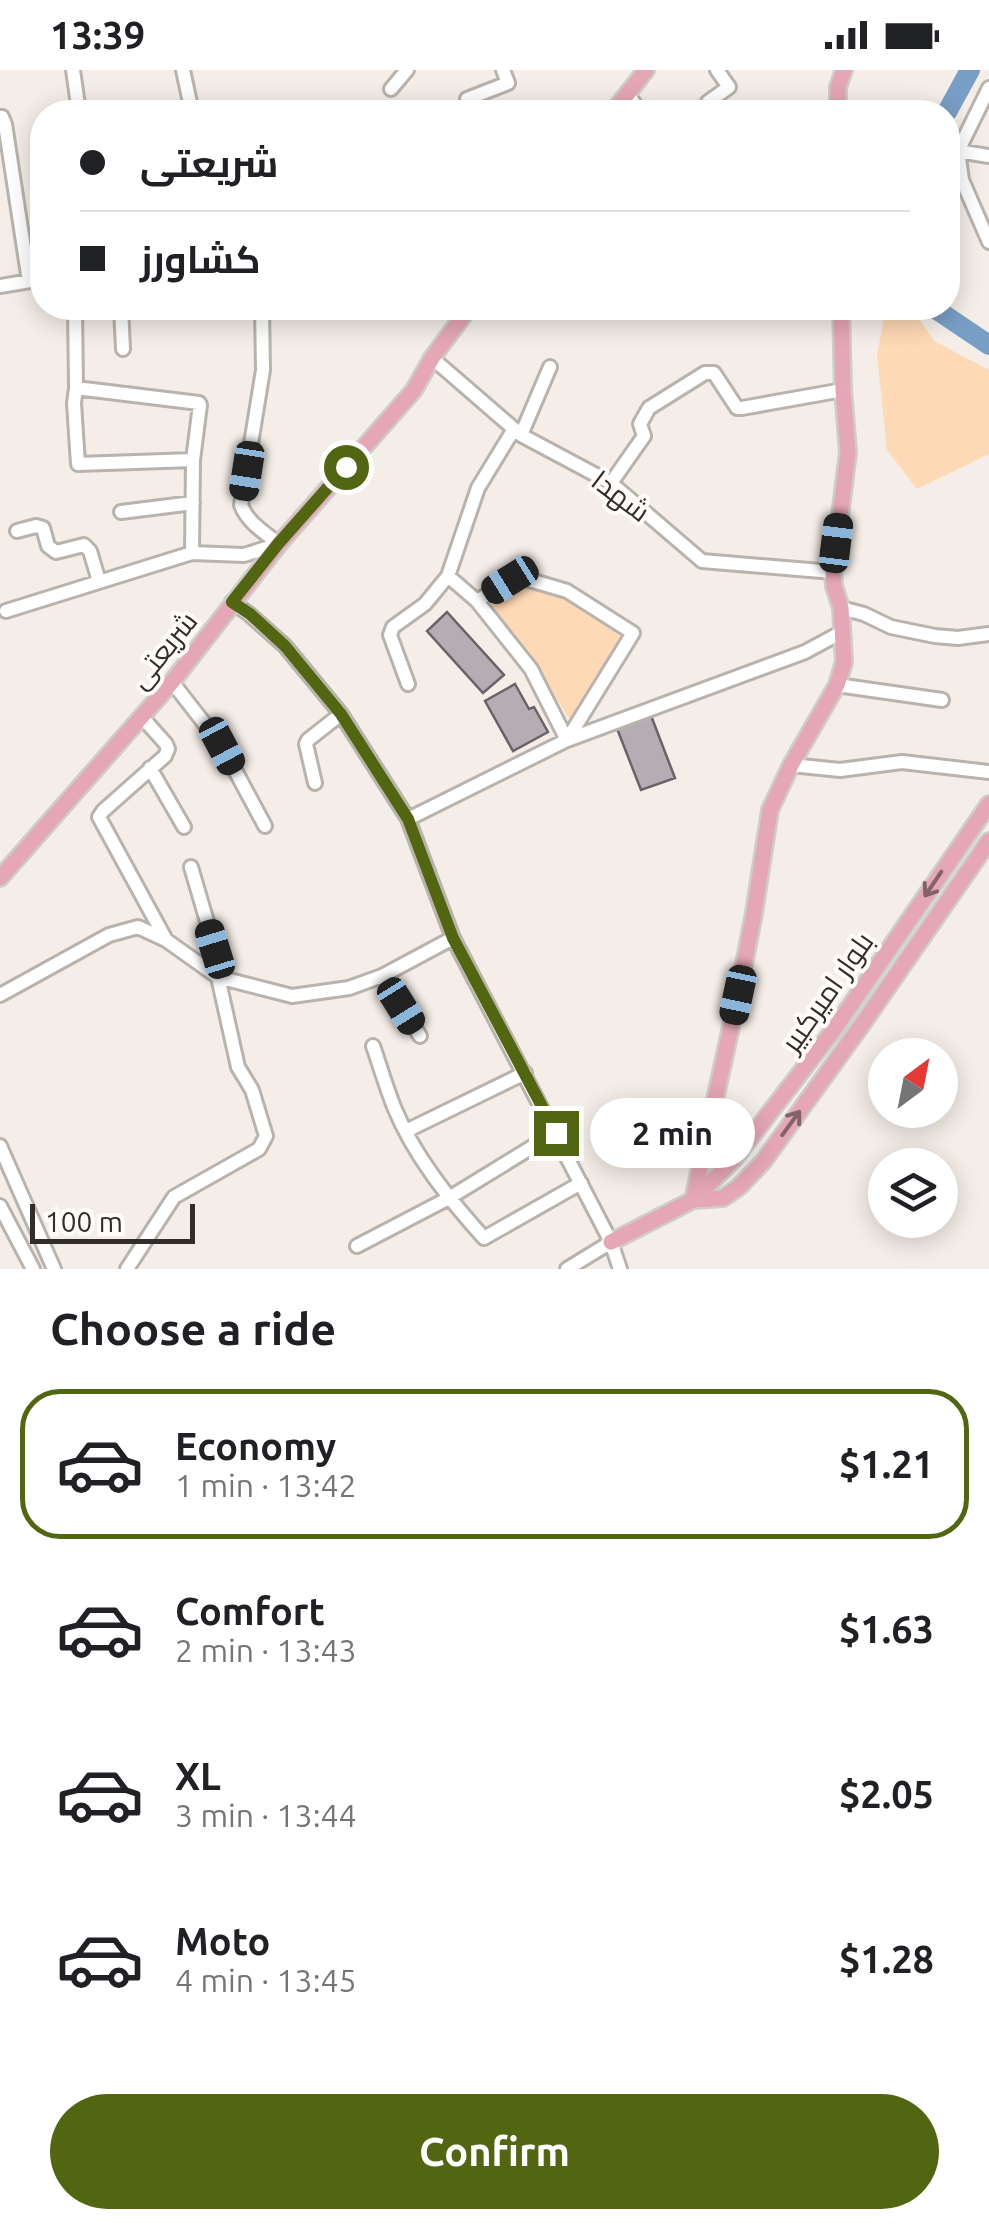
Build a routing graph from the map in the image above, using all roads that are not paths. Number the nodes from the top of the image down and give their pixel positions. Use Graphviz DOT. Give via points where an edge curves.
graph roads {
  1 [pos="73,70"];
  2 [pos="182,70"];
  3 [pos="407,70"];
  4 [pos="504,70"];
  5 [pos="646,70"];
  6 [pos="716,70"];
  7 [pos="844,70"];
  8 [pos="989,88"];
  9 [pos="391,89"];
  10 [pos="627,94"];
  11 [pos="77,100"];
  12 [pos="189,100"];
  13 [pos="468,100"];
  14 [pos="622,100"];
  15 [pos="631,100"];
  16 [pos="709,100"];
  17 [pos="836,100"];
  18 [pos="0,117"];
  19 [pos="960,147"];
  20 [pos="960,151"];
  21 [pos="989,156"];
  22 [pos="960,166"];
  23 [pos="984,222"];
  24 [pos="989,242"];
  25 [pos="30,251"];
  26 [pos="30,281"];
  27 [pos="0,286"];
  28 [pos="75,320"];
  29 [pos="122,320"];
  30 [pos="262,320"];
  31 [pos="460,320"];
  32 [pos="842,320"];
  33 [pos="123,349"];
  34 [pos="432,358"];
  35 [pos="550,367"];
  36 [pos="76,388"];
  37 [pos="843,390"];
  38 [pos="517,432"];
  39 [pos="193,460"];
  40 [pos="611,483"];
  41 [pos="193,503"];
  42 [pos="121,512"];
  43 [pos="17,531"];
  44 [pos="278,544"];
  45 [pos="192,553"];
  46 [pos="834,572"];
  47 [pos="448,576"];
  48 [pos="99,581"];
  49 [pos="477,601"];
  50 [pos="232,602"];
  51 [pos="841,608"];
  52 [pos="6,611"];
  53 [pos="842,632"];
  54 [pos="989,634"];
  55 [pos="172,682"];
  56 [pos="408,684"];
  57 [pos="837,685"];
  58 [pos="942,700"];
  59 [pos="341,714"];
  60 [pos="141,716"];
  61 [pos="566,740"];
  62 [pos="791,765"];
  63 [pos="150,768"];
  64 [pos="989,772"];
  65 [pos="315,783"];
  66 [pos="989,804"];
  67 [pos="408,819"];
  68 [pos="265,826"];
  69 [pos="184,827"];
  70 [pos="989,841"];
  71 [pos="190,867"];
  72 [pos="0,878"];
  73 [pos="453,938"];
  74 [pos="166,940"];
  75 [pos="382,976"];
  76 [pos="218,977"];
  77 [pos="0,994"];
  78 [pos="420,1036"];
  79 [pos="374,1046"];
  80 [pos="525,1073"];
  81 [pos="406,1131"];
  82 [pos="556,1133"];
  83 [pos="0,1146"];
  84 [pos="581,1183"];
  85 [pos="449,1198"];
  86 [pos="692,1200"];
  87 [pos="0,1206"];
  88 [pos="611,1242"];
  89 [pos="358,1246"];
  90 [pos="32,1269"];
  91 [pos="54,1269"];
  92 [pos="127,1269"];
  93 [pos="567,1269"];
  94 [pos="620,1269"];
  1 -- 11 [label="street"];
  2 -- 12 [label="street"];
  3 -- 9 [label="street"];
  4 -- 13 [label="street" via="508,84"];
  5 -- 10 [label="main road"];
  6 -- 16 [label="street" via="729,87"];
  7 -- 17 [label="main road"];
  8 -- 19 [label="street"];
  10 -- 14 [label="main road"];
  10 -- 15 [label="street"];
  18 -- 25 [label="street"];
  20 -- 21 [label="street"];
  22 -- 23 [label="street"];
  23 -- 24 [label="street"];
  26 -- 27 [label="street"];
  28 -- 36 [label="street"];
  29 -- 33 [label="street"];
  30 -- 44 [label="street" via="263,370 241,505"];
  31 -- 34 [label="main road, شریعتی"];
  32 -- 37 [label="main road"];
  34 -- 38 [label="street, شهدا"];
  34 -- 44 [label="main road, شریعتی" via="414,390"];
  35 -- 38 [label="street"];
  36 -- 39 [label="street" via="198,403"];
  36 -- 39 [label="street" via="78,464"];
  37 -- 40 [label="street" via="737,408 714,373 704,373 650,408 640,424 644,436"];
  37 -- 46 [label="main road" via="848,452"];
  38 -- 40 [label="street, شهدا"];
  38 -- 47 [label="street" via="478,488"];
  39 -- 41 [label="street"];
  40 -- 46 [label="street, شهدا" via="702,561"];
  41 -- 42 [label="street"];
  41 -- 45 [label="street"];
  43 -- 48 [label="street" via="43,528 56,552 84,544"];
  44 -- 45 [label="street" via="244,556"];
  44 -- 50 [label="main road, شریعتی"];
  45 -- 48 [label="street"];
  46 -- 51 [label="main road"];
  47 -- 49 [label="street"];
  47 -- 56 [label="street" via="390,635"];
  48 -- 52 [label="street"];
  49 -- 61 [label="street" via="531,669"];
  49 -- 61 [label="street" via="516,576 566,591 633,633"];
  50 -- 55 [label="main road, شریعتی"];
  50 -- 59 [label="street" via="285,646"];
  51 -- 53 [label="main road"];
  51 -- 54 [label="street" via="934,636"];
  53 -- 57 [label="main road"];
  53 -- 61 [label="street" via="805,652"];
  55 -- 60 [label="main road, شریعتی"];
  55 -- 68 [label="street" via="222,746"];
  57 -- 58 [label="street"];
  57 -- 62 [label="main road"];
  59 -- 65 [label="street" via="306,744"];
  59 -- 67 [label="street"];
  60 -- 63 [label="street" via="168,750"];
  60 -- 72 [label="main road, شریعتی"];
  61 -- 67 [label="street"];
  62 -- 64 [label="street" via="840,770 902,762"];
  62 -- 86 [label="main road" via="770,810"];
  63 -- 69 [label="street"];
  63 -- 74 [label="street" via="99,817"];
  66 -- 86 [label="main road, بلوار امیرکبیر, one-way" via="835,1028 734,1158"];
  67 -- 73 [label="street"];
  86 -- 70 [label="main road, بلوار امیرکبیر, one-way" via="723,1198 763,1162"];
  71 -- 76 [label="street"];
  73 -- 75 [label="street"];
  73 -- 80 [label="street"];
  74 -- 76 [label="street"];
  74 -- 77 [label="street" via="138,927 124,930"];
  75 -- 76 [label="street" via="292,996"];
  75 -- 78 [label="street"];
  76 -- 92 [label="street" via="238,1067 266,1136 259,1149 174,1197"];
  79 -- 81 [label="street"];
  80 -- 81 [label="street"];
  80 -- 82 [label="street"];
  81 -- 85 [label="street"];
  82 -- 84 [label="street"];
  82 -- 85 [label="street"];
  83 -- 91 [label="street"];
  84 -- 85 [label="street" via="484,1238"];
  84 -- 88 [label="street"];
  85 -- 89 [label="street"];
  86 -- 88 [label="main road, بلوار امیرکبیر"];
  87 -- 90 [label="street"];
  88 -- 93 [label="street"];
  88 -- 94 [label="street"];
}
